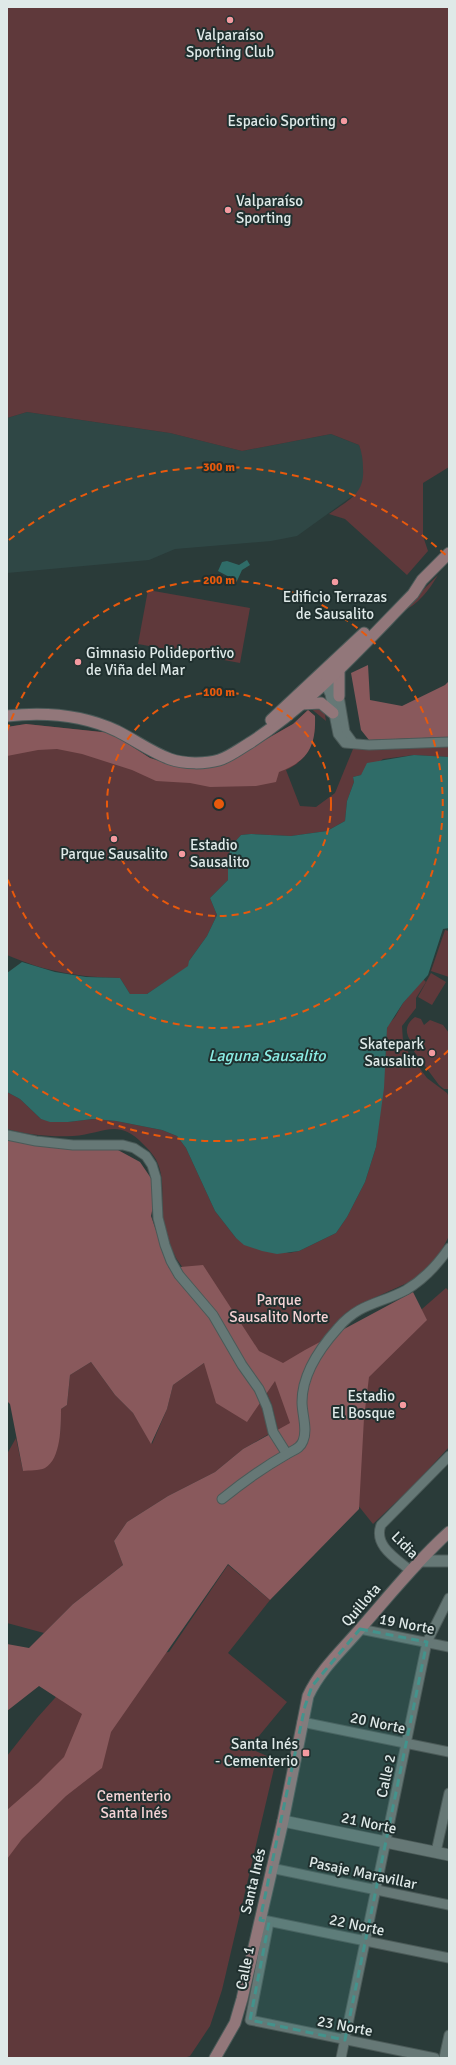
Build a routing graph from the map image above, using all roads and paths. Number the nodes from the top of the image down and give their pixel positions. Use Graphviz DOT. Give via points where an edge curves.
graph roads {
  1 [pos="449,553"];
  2 [pos="422,580"];
  3 [pos="339,670"];
  4 [pos="326,679"];
  5 [pos="339,696"];
  6 [pos="302,704"];
  7 [pos="333,713"];
  8 [pos="7,716"];
  9 [pos="449,742"];
  10 [pos="353,743"];
  11 [pos="249,744"];
  12 [pos="7,1135"];
  13 [pos="449,1248"];
  14 [pos="288,1453"];
  15 [pos="449,1456"];
  16 [pos="222,1499"];
  17 [pos="449,1532"];
  18 [pos="420,1561"];
  19 [pos="449,1561"];
  20 [pos="411,1571"];
  21 [pos="449,1598"];
  22 [pos="360,1629"];
  23 [pos="427,1642"];
  24 [pos="449,1647"];
  25 [pos="304,1706"];
  26 [pos="302,1722"];
  27 [pos="407,1743"];
  28 [pos="449,1752"];
  29 [pos="449,1793"];
  30 [pos="283,1821"];
  31 [pos="386,1842"];
  32 [pos="436,1852"];
  33 [pos="449,1855"];
  34 [pos="271,1868"];
  35 [pos="376,1890"];
  36 [pos="449,1905"];
  37 [pos="264,1921"];
  38 [pos="366,1941"];
  39 [pos="449,1958"];
  40 [pos="250,2020"];
  41 [pos="449,2035"];
  42 [pos="345,2040"];
  43 [pos="215,2058"];
  44 [pos="341,2058"];
  45 [pos="435,2058"];
  46 [pos="444,2058"];
  1 -- 2 [label="main road"];
  2 -- 3 [label="main road" via="413,594"];
  2 -- 4 [label="main road" via="409,589"];
  3 -- 4 [label="main road"];
  3 -- 5 [label="main road"];
  4 -- 5 [label="street"];
  4 -- 6 [label="main road"];
  4 -- 7 [label="street"];
  4 -- 11 [label="main road" via="260,730"];
  5 -- 10 [label="street" via="345,732"];
  6 -- 7 [label="main road" via="321,703"];
  6 -- 11 [label="main road" via="263,736"];
  7 -- 10 [label="street" via="335,727 341,738 345,743"];
  8 -- 11 [label="main road" via="41,714 93,721 172,760 186,762 218,760 234,754"];
  9 -- 10 [label="street" via="369,745"];
  12 -- 14 [label="street" via="73,1145 123,1145 134,1148 146,1156 156,1178 160,1230 171,1261 179,1275 214,1315 242,1365 259,1389 267,1407 273,1432"];
  13 -- 14 [label="street" via="440,1261 406,1290 359,1309 337,1329 308,1372 302,1389 305,1433 296,1450"];
  14 -- 16 [label="street" via="244,1481"];
  15 -- 20 [label="street, Lidia" via="381,1525 379,1539 383,1546"];
  17 -- 18 [label="main road, Quillota"];
  18 -- 19 [label="street"];
  18 -- 20 [label="main road, Quillota"];
  20 -- 22 [label="main road, Quillota"];
  21 -- 23 [label="street, Calle 2"];
  22 -- 23 [label="street, 19 Norte"];
  22 -- 25 [label="main road, Quillota" via="312,1686"];
  23 -- 24 [label="street, 19 Norte"];
  23 -- 27 [label="street, Calle 2"];
  25 -- 26 [label="main road, Santa Inés"];
  26 -- 27 [label="street, 20 Norte"];
  26 -- 30 [label="main road, Santa Inés"];
  27 -- 28 [label="street, 20 Norte"];
  27 -- 31 [label="street, Calle 2"];
  29 -- 32 [label="street"];
  30 -- 31 [label="street, 21 Norte"];
  30 -- 34 [label="main road, Santa Inés"];
  31 -- 32 [label="street, 21 Norte"];
  31 -- 35 [label="street, Calle 2"];
  32 -- 33 [label="street, 21 Norte"];
  34 -- 35 [label="street, Pasaje Maravillar"];
  34 -- 37 [label="main road, Santa Inés"];
  35 -- 36 [label="street, Pasaje Maravillar"];
  35 -- 38 [label="street, Calle 2"];
  37 -- 38 [label="street, 22 Norte"];
  37 -- 40 [label="street, Calle 1"];
  37 -- 43 [label="main road, Santa Inés" via="235,2023"];
  38 -- 39 [label="street, 22 Norte"];
  38 -- 42 [label="street, Calle 2"];
  40 -- 42 [label="street, 23 Norte"];
  41 -- 46 [label="street"];
  42 -- 44 [label="street, Calle 2"];
  42 -- 45 [label="street, 23 Norte"];
}
